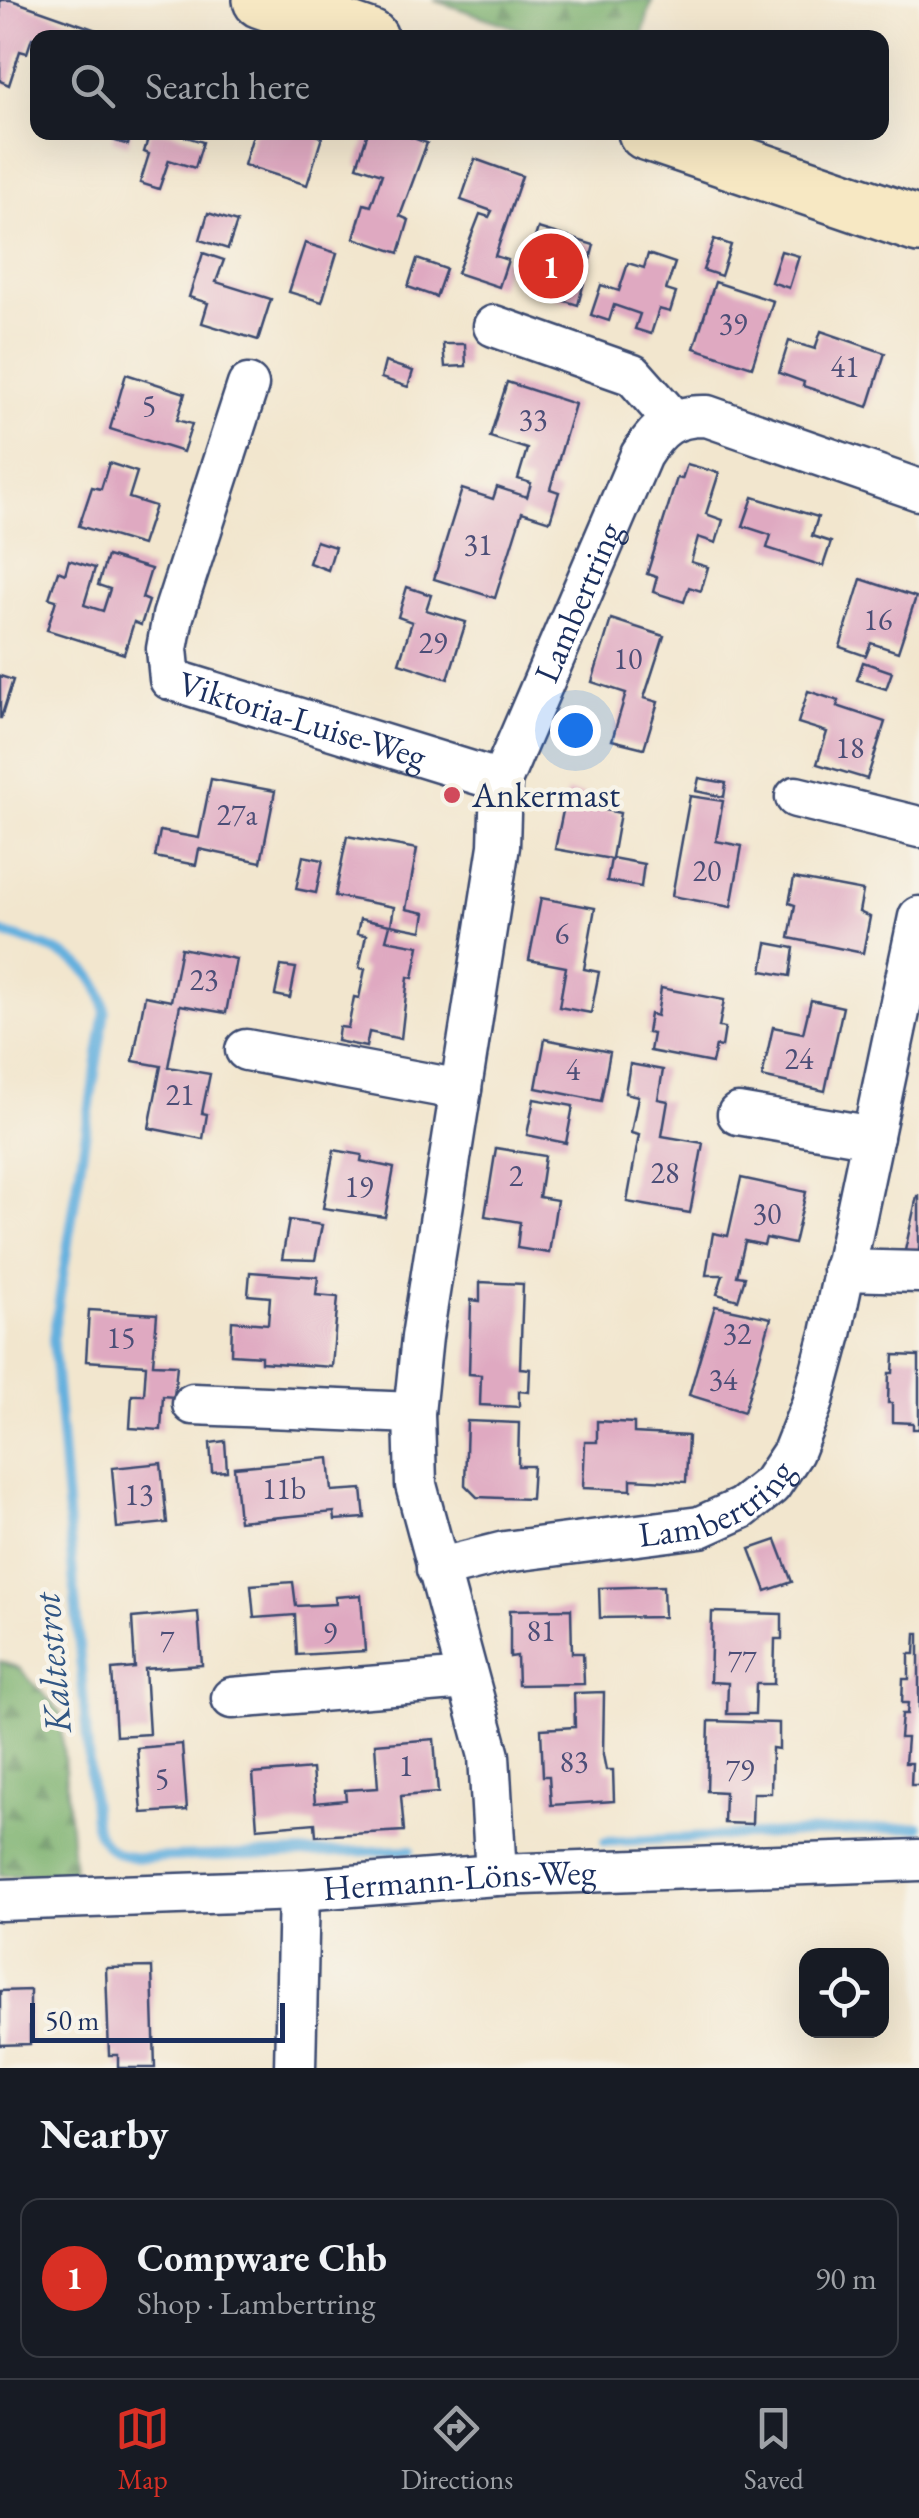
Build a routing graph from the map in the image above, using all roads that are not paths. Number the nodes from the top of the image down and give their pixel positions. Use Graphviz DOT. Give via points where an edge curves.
graph roads {
  1 [pos="262,0"];
  2 [pos="347,30"];
  3 [pos="669,140"];
  4 [pos="919,225"];
  5 [pos="494,326"];
  6 [pos="248,385"];
  7 [pos="672,419"];
  8 [pos="919,490"];
  9 [pos="501,780"];
  10 [pos="796,796"];
  11 [pos="919,826"];
  12 [pos="918,929"];
  13 [pos="246,1050"];
  14 [pos="461,1090"];
  15 [pos="738,1114"];
  16 [pos="873,1137"];
  17 [pos="843,1270"];
  18 [pos="919,1272"];
  19 [pos="193,1404"];
  20 [pos="414,1414"];
  21 [pos="437,1569"];
  22 [pos="467,1679"];
  23 [pos="232,1698"];
  24 [pos="919,1860"];
  25 [pos="496,1875"];
  26 [pos="299,1890"];
  27 [pos="0,1900"];
  28 [pos="295,2068"];
  1 -- 2 [label="main road"];
  3 -- 4 [label="main road"];
  5 -- 7 [label="street" via="633,374"];
  6 -- 9 [label="street, Viktoria-Luise-Weg" via="173,616 166,649 170,679"];
  7 -- 8 [label="street" via="707,416"];
  7 -- 9 [label="street, Lambertring" via="641,455"];
  9 -- 14 [label="street, Lambertring" via="499,846"];
  10 -- 11 [label="street"];
  12 -- 16 [label="street, Lambertring"];
  13 -- 14 [label="street"];
  14 -- 20 [label="street, Lambertring"];
  15 -- 16 [label="street"];
  16 -- 17 [label="street, Lambertring"];
  17 -- 18 [label="street"];
  17 -- 21 [label="street, Lambertring" via="812,1404 793,1452 771,1486 742,1508 700,1527 505,1552"];
  19 -- 20 [label="street"];
  20 -- 21 [label="street, Lambertring" via="416,1485"];
  21 -- 22 [label="street, Lambertring"];
  22 -- 23 [label="street"];
  22 -- 25 [label="street, Lambertring" via="489,1756"];
  24 -- 25 [label="street, Hermann-Löns-Weg"];
  25 -- 26 [label="street, Hermann-Löns-Weg"];
  26 -- 27 [label="street, Hermann-Löns-Weg"];
  26 -- 28 [label="street"];
}
